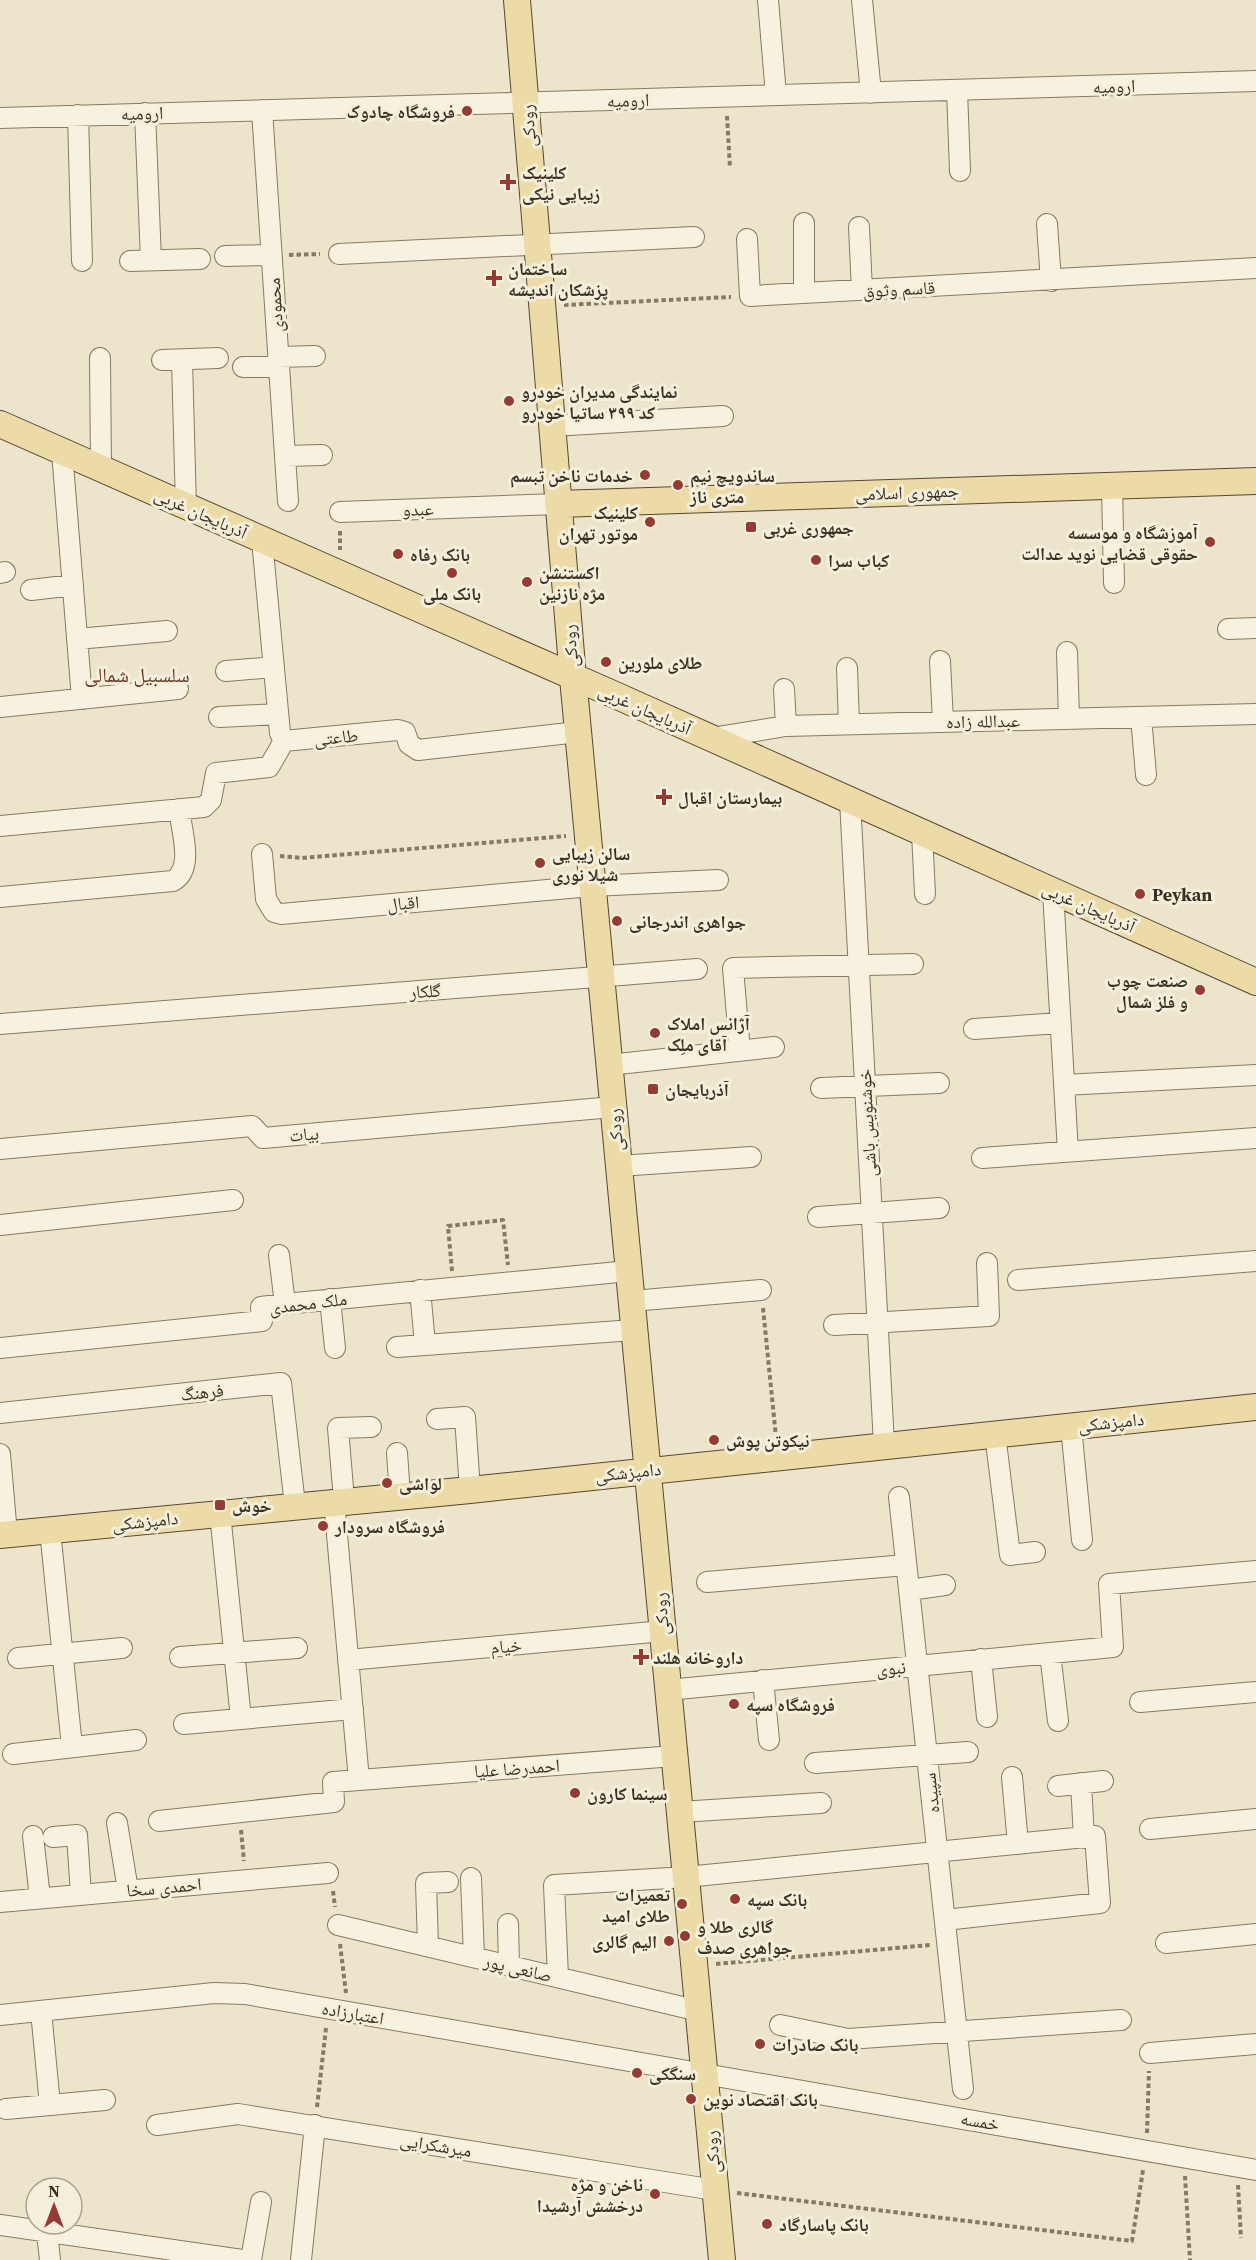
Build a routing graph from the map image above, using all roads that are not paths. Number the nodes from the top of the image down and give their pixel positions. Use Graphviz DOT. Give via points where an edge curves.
graph roads {
  1 [pos="517,0"];
  2 [pos="768,0"];
  3 [pos="862,0"];
  4 [pos="1256,81"];
  5 [pos="957,90"];
  6 [pos="871,93"];
  7 [pos="776,95"];
  8 [pos="526,103"];
  9 [pos="262,110"];
  10 [pos="145,113"];
  11 [pos="78,115"];
  12 [pos="0,118"];
  13 [pos="960,171"];
  14 [pos="804,223"];
  15 [pos="1047,224"];
  16 [pos="859,227"];
  17 [pos="694,237"];
  18 [pos="747,239"];
  19 [pos="537,243"];
  20 [pos="339,254"];
  21 [pos="272,255"];
  22 [pos="225,256"];
  23 [pos="200,259"];
  24 [pos="151,260"];
  25 [pos="82,261"];
  26 [pos="130,261"];
  27 [pos="1256,268"];
  28 [pos="1051,281"];
  29 [pos="862,291"];
  30 [pos="804,293"];
  31 [pos="315,356"];
  32 [pos="101,358"];
  33 [pos="219,358"];
  34 [pos="162,360"];
  35 [pos="182,360"];
  36 [pos="278,362"];
  37 [pos="243,367"];
  38 [pos="723,417"];
  39 [pos="0,424"];
  40 [pos="552,426"];
  41 [pos="62,452"];
  42 [pos="322,455"];
  43 [pos="285,456"];
  44 [pos="101,469"];
  45 [pos="1256,481"];
  46 [pos="1112,486"];
  47 [pos="288,501"];
  48 [pos="558,504"];
  49 [pos="186,507"];
  50 [pos="340,512"];
  51 [pos="262,540"];
  52 [pos="1114,583"];
  53 [pos="73,585"];
  54 [pos="31,590"];
  55 [pos="1256,628"];
  56 [pos="1228,629"];
  57 [pos="167,631"];
  58 [pos="77,639"];
  59 [pos="1067,652"];
  60 [pos="940,661"];
  61 [pos="274,667"];
  62 [pos="847,668"];
  63 [pos="225,671"];
  64 [pos="573,678"];
  65 [pos="178,689"];
  66 [pos="784,689"];
  67 [pos="82,699"];
  68 [pos="0,707"];
  69 [pos="278,714"];
  70 [pos="1256,714"];
  71 [pos="219,717"];
  72 [pos="1141,717"];
  73 [pos="1068,719"];
  74 [pos="943,722"];
  75 [pos="849,724"];
  76 [pos="786,726"];
  77 [pos="578,732"];
  78 [pos="711,738"];
  79 [pos="284,741"];
  80 [pos="1146,775"];
  81 [pos="850,800"];
  82 [pos="179,809"];
  83 [pos="0,826"];
  84 [pos="922,833"];
  85 [pos="262,854"];
  86 [pos="718,880"];
  87 [pos="592,886"];
  88 [pos="1053,891"];
  89 [pos="925,894"];
  90 [pos="0,897"];
  91 [pos="859,964"];
  92 [pos="912,964"];
  93 [pos="697,969"];
  94 [pos="601,978"];
  95 [pos="1256,982"];
  96 [pos="1060,1023"];
  97 [pos="0,1024"];
  98 [pos="974,1029"];
  99 [pos="774,1047"];
  100 [pos="740,1051"];
  101 [pos="609,1065"];
  102 [pos="1256,1075"];
  103 [pos="939,1083"];
  104 [pos="1064,1085"];
  105 [pos="865,1086"];
  106 [pos="822,1088"];
  107 [pos="613,1107"];
  108 [pos="1256,1138"];
  109 [pos="0,1149"];
  110 [pos="1068,1152"];
  111 [pos="751,1157"];
  112 [pos="982,1158"];
  113 [pos="619,1166"];
  114 [pos="233,1200"];
  115 [pos="939,1208"];
  116 [pos="872,1213"];
  117 [pos="818,1217"];
  118 [pos="0,1225"];
  119 [pos="279,1255"];
  120 [pos="1256,1261"];
  121 [pos="987,1263"];
  122 [pos="629,1271"];
  123 [pos="1018,1280"];
  124 [pos="420,1290"];
  125 [pos="761,1290"];
  126 [pos="330,1299"];
  127 [pos="632,1300"];
  128 [pos="285,1304"];
  129 [pos="878,1322"];
  130 [pos="834,1325"];
  131 [pos="634,1330"];
  132 [pos="425,1344"];
  133 [pos="398,1347"];
  134 [pos="0,1348"];
  135 [pos="335,1348"];
  136 [pos="1256,1407"];
  137 [pos="0,1413"];
  138 [pos="437,1419"];
  139 [pos="371,1426"];
  140 [pos="1071,1426"];
  141 [pos="995,1434"];
  142 [pos="884,1445"];
  143 [pos="398,1453"];
  144 [pos="0,1454"];
  145 [pos="648,1469"];
  146 [pos="470,1490"];
  147 [pos="400,1495"];
  148 [pos="899,1497"];
  149 [pos="339,1501"];
  150 [pos="295,1505"];
  151 [pos="220,1513"];
  152 [pos="50,1530"];
  153 [pos="4,1535"];
  154 [pos="1082,1539"];
  155 [pos="1035,1552"];
  156 [pos="906,1565"];
  157 [pos="1256,1571"];
  158 [pos="707,1582"];
  159 [pos="945,1585"];
  160 [pos="909,1590"];
  161 [pos="663,1631"];
  162 [pos="122,1648"];
  163 [pos="297,1648"];
  164 [pos="234,1652"];
  165 [pos="63,1653"];
  166 [pos="1050,1653"];
  167 [pos="180,1657"];
  168 [pos="18,1658"];
  169 [pos="981,1659"];
  170 [pos="348,1660"];
  171 [pos="917,1665"];
  172 [pos="763,1680"];
  173 [pos="668,1690"];
  174 [pos="1256,1692"];
  175 [pos="1140,1702"];
  176 [pos="353,1709"];
  177 [pos="987,1717"];
  178 [pos="241,1719"];
  179 [pos="1058,1721"];
  180 [pos="184,1724"];
  181 [pos="136,1740"];
  182 [pos="769,1740"];
  183 [pos="72,1747"];
  184 [pos="968,1752"];
  185 [pos="13,1754"];
  186 [pos="927,1755"];
  187 [pos="674,1756"];
  188 [pos="815,1763"];
  189 [pos="1012,1778"];
  190 [pos="359,1780"];
  191 [pos="1103,1781"];
  192 [pos="1081,1783"];
  193 [pos="1058,1786"];
  194 [pos="821,1803"];
  195 [pos="680,1812"];
  196 [pos="1256,1819"];
  197 [pos="159,1821"];
  198 [pos="117,1823"];
  199 [pos="1150,1829"];
  200 [pos="33,1836"];
  201 [pos="53,1837"];
  202 [pos="1084,1838"];
  203 [pos="1018,1844"];
  204 [pos="938,1852"];
  205 [pos="328,1873"];
  206 [pos="686,1877"];
  207 [pos="471,1878"];
  208 [pos="448,1882"];
  209 [pos="128,1890"];
  210 [pos="81,1894"];
  211 [pos="40,1898"];
  212 [pos="0,1902"];
  213 [pos="945,1920"];
  214 [pos="508,1924"];
  215 [pos="338,1925"];
  216 [pos="1256,1934"];
  217 [pos="1166,1943"];
  218 [pos="428,1946"];
  219 [pos="474,1957"];
  220 [pos="509,1966"];
  221 [pos="558,1977"];
  222 [pos="41,2011"];
  223 [pos="699,2011"];
  224 [pos="0,2015"];
  225 [pos="1121,2020"];
  226 [pos="780,2025"];
  227 [pos="957,2030"];
  228 [pos="1256,2044"];
  229 [pos="1150,2053"];
  230 [pos="704,2072"];
  231 [pos="963,2089"];
  232 [pos="105,2100"];
  233 [pos="50,2105"];
  234 [pos="6,2109"];
  235 [pos="157,2125"];
  236 [pos="315,2125"];
  237 [pos="1246,2168"];
  238 [pos="715,2190"];
  239 [pos="261,2202"];
  240 [pos="0,2225"];
  241 [pos="24,2229"];
  242 [pos="47,2236"];
  243 [pos="70,2236"];
  244 [pos="187,2256"];
  245 [pos="50,2260"];
  246 [pos="242,2260"];
  247 [pos="251,2260"];
  248 [pos="301,2260"];
  249 [pos="722,2260"];
  1 -- 8 [label="main road, رودکی"];
  2 -- 7 [label="street"];
  3 -- 6 [label="street"];
  4 -- 5 [label="street, ارومیه"];
  5 -- 6 [label="street, ارومیه"];
  5 -- 13 [label="street"];
  6 -- 7 [label="street, ارومیه"];
  7 -- 8 [label="street, ارومیه"];
  8 -- 9 [label="street, ارومیه"];
  8 -- 19 [label="main road, رودکی"];
  9 -- 10 [label="street, ارومیه"];
  9 -- 21 [label="street, محمودی"];
  10 -- 11 [label="street, ارومیه"];
  10 -- 24 [label="street"];
  11 -- 12 [label="street, ارومیه"];
  11 -- 25 [label="street"];
  14 -- 30 [label="street"];
  15 -- 28 [label="street"];
  16 -- 29 [label="street"];
  17 -- 19 [label="street"];
  18 -- 30 [label="street, قاسم وثوق" via="750,296"];
  19 -- 20 [label="street"];
  19 -- 40 [label="main road, رودکی"];
  21 -- 22 [label="street"];
  21 -- 36 [label="street, محمودی"];
  23 -- 24 [label="street"];
  24 -- 26 [label="street"];
  27 -- 28 [label="street, قاسم وثوق"];
  28 -- 29 [label="street, قاسم وثوق"];
  29 -- 30 [label="street, قاسم وثوق"];
  31 -- 36 [label="street"];
  32 -- 44 [label="street"];
  33 -- 35 [label="street"];
  34 -- 35 [label="street"];
  35 -- 49 [label="street"];
  36 -- 37 [label="street"];
  36 -- 43 [label="street, محمودی"];
  38 -- 40 [label="street"];
  39 -- 41 [label="main road, آذربایجان غربی"];
  40 -- 48 [label="main road, رودکی"];
  41 -- 44 [label="main road, آذربایجان غربی"];
  41 -- 53 [label="street"];
  42 -- 43 [label="street"];
  43 -- 47 [label="street, محمودی"];
  44 -- 49 [label="main road, آذربایجان غربی"];
  45 -- 46 [label="main road, جمهوری اسلامی"];
  46 -- 48 [label="main road, جمهوری اسلامی"];
  46 -- 52 [label="street"];
  48 -- 50 [label="street, عبدو"];
  48 -- 64 [label="main road, رودکی"];
  49 -- 51 [label="main road, آذربایجان غربی"];
  51 -- 61 [label="street"];
  51 -- 64 [label="main road, آذربایجان غربی"];
  53 -- 54 [label="street"];
  53 -- 58 [label="street"];
  55 -- 56 [label="street"];
  57 -- 58 [label="street"];
  58 -- 67 [label="street"];
  59 -- 73 [label="street"];
  60 -- 74 [label="street"];
  61 -- 63 [label="street"];
  61 -- 69 [label="street"];
  62 -- 75 [label="street"];
  64 -- 77 [label="main road, رودکی"];
  64 -- 78 [label="main road, آذربایجان غربی"];
  65 -- 67 [label="street"];
  66 -- 76 [label="street"];
  67 -- 68 [label="street"];
  69 -- 71 [label="street"];
  69 -- 79 [label="street"];
  70 -- 72 [label="street, عبدالله زاده"];
  72 -- 73 [label="street, عبدالله زاده"];
  72 -- 80 [label="street"];
  73 -- 74 [label="street, عبدالله زاده"];
  74 -- 75 [label="street, عبدالله زاده"];
  75 -- 76 [label="street, عبدالله زاده"];
  76 -- 78 [label="street, عبدالله زاده"];
  77 -- 79 [label="street, طاعتی" via="418,750 409,744 402,731"];
  77 -- 87 [label="main road, رودکی"];
  78 -- 81 [label="main road, آذربایجان غربی"];
  79 -- 82 [label="street" via="269,767 216,773 208,804"];
  81 -- 84 [label="main road, آذربایجان غربی"];
  81 -- 91 [label="street, خوشنویس باشی"];
  82 -- 83 [label="street"];
  82 -- 90 [label="street" via="186,865 180,878"];
  84 -- 88 [label="main road, آذربایجان غربی"];
  84 -- 89 [label="street"];
  85 -- 87 [label="street, اقبال" via="266,898 274,912 281,914"];
  86 -- 87 [label="street"];
  87 -- 94 [label="main road, رودکی"];
  88 -- 95 [label="main road, آذربایجان غربی"];
  88 -- 96 [label="street"];
  91 -- 92 [label="street"];
  91 -- 100 [label="street" via="733,968"];
  91 -- 105 [label="street, خوشنویس باشی"];
  93 -- 94 [label="street, گلکار"];
  94 -- 97 [label="street, گلکار"];
  94 -- 101 [label="main road, رودکی"];
  96 -- 98 [label="street"];
  96 -- 104 [label="street"];
  99 -- 100 [label="street"];
  100 -- 101 [label="street"];
  101 -- 107 [label="main road, رودکی"];
  102 -- 104 [label="street"];
  103 -- 105 [label="street"];
  104 -- 110 [label="street"];
  105 -- 106 [label="street"];
  105 -- 116 [label="street, خوشنویس باشی"];
  107 -- 109 [label="street, بیات" via="263,1138 252,1126"];
  107 -- 113 [label="main road, رودکی"];
  108 -- 110 [label="street"];
  110 -- 112 [label="street"];
  111 -- 113 [label="street"];
  113 -- 122 [label="main road, رودکی"];
  114 -- 118 [label="street"];
  115 -- 116 [label="street"];
  116 -- 117 [label="street"];
  116 -- 129 [label="street, خوشنویس باشی"];
  119 -- 128 [label="street"];
  120 -- 123 [label="street"];
  121 -- 129 [label="street" via="989,1316"];
  122 -- 124 [label="street, ملک محمدی"];
  122 -- 127 [label="main road, رودکی"];
  124 -- 126 [label="street, ملک محمدی"];
  124 -- 132 [label="street"];
  125 -- 127 [label="street"];
  126 -- 128 [label="street, ملک محمدی"];
  126 -- 135 [label="street"];
  127 -- 131 [label="main road, رودکی"];
  128 -- 134 [label="street, ملک محمدی" via="261,1307 262,1322"];
  129 -- 130 [label="street"];
  129 -- 142 [label="street, خوشنویس باشی"];
  131 -- 132 [label="street"];
  131 -- 145 [label="main road, رودکی"];
  132 -- 133 [label="street"];
  136 -- 140 [label="main road, دامپزشکی"];
  137 -- 150 [label="street, فرهنگ" via="281,1383"];
  138 -- 146 [label="street" via="465,1417"];
  139 -- 149 [label="street" via="338,1428"];
  140 -- 141 [label="main road, دامپزشکی"];
  140 -- 154 [label="street"];
  141 -- 142 [label="main road, دامپزشکی"];
  141 -- 155 [label="street" via="1010,1555"];
  142 -- 145 [label="main road, دامپزشکی"];
  143 -- 147 [label="street"];
  144 -- 153 [label="street"];
  145 -- 146 [label="main road, دامپزشکی"];
  145 -- 161 [label="main road, رودکی"];
  146 -- 147 [label="main road, دامپزشکی"];
  147 -- 149 [label="main road, دامپزشکی"];
  148 -- 156 [label="street, سپیده"];
  149 -- 150 [label="main road, دامپزشکی"];
  149 -- 170 [label="street"];
  150 -- 151 [label="main road, دامپزشکی"];
  151 -- 152 [label="main road, دامپزشکی"];
  151 -- 164 [label="street"];
  152 -- 153 [label="main road, دامپزشکی"];
  152 -- 165 [label="street"];
  156 -- 158 [label="street"];
  156 -- 160 [label="street, سپیده"];
  157 -- 166 [label="street, نبوی" via="1109,1584 1113,1647"];
  159 -- 160 [label="street"];
  160 -- 171 [label="street, سپیده"];
  161 -- 170 [label="street, خیام"];
  161 -- 173 [label="main road, رودکی"];
  162 -- 165 [label="street"];
  163 -- 164 [label="street"];
  164 -- 167 [label="street"];
  164 -- 178 [label="street"];
  165 -- 168 [label="street"];
  165 -- 183 [label="street"];
  166 -- 169 [label="street, نبوی"];
  166 -- 179 [label="street"];
  169 -- 171 [label="street, نبوی"];
  169 -- 177 [label="street"];
  170 -- 176 [label="street"];
  171 -- 172 [label="street, نبوی"];
  171 -- 186 [label="street, سپیده"];
  172 -- 173 [label="street, نبوی"];
  172 -- 182 [label="street"];
  173 -- 187 [label="main road, رودکی"];
  174 -- 175 [label="street"];
  176 -- 178 [label="street"];
  176 -- 190 [label="street"];
  178 -- 180 [label="street"];
  181 -- 183 [label="street"];
  183 -- 185 [label="street"];
  184 -- 186 [label="street"];
  186 -- 188 [label="street"];
  186 -- 204 [label="street, سپیده"];
  187 -- 190 [label="street, احمدرضا علیا"];
  187 -- 195 [label="main road, رودکی"];
  189 -- 203 [label="street"];
  190 -- 197 [label="street, احمدرضا علیا" via="333,1782 334,1803"];
  191 -- 192 [label="street"];
  192 -- 193 [label="street"];
  192 -- 202 [label="street"];
  194 -- 195 [label="street"];
  195 -- 206 [label="main road, رودکی"];
  196 -- 199 [label="street"];
  198 -- 209 [label="street"];
  200 -- 211 [label="street"];
  201 -- 210 [label="street" via="77,1835"];
  202 -- 203 [label="street"];
  202 -- 213 [label="street" via="1095,1838 1100,1904"];
  203 -- 204 [label="street"];
  204 -- 206 [label="street"];
  204 -- 213 [label="street, سپیده"];
  205 -- 209 [label="street, احمدی سخا"];
  206 -- 221 [label="street" via="554,1885"];
  206 -- 223 [label="main road, رودکی"];
  207 -- 219 [label="street"];
  208 -- 218 [label="street" via="426,1883"];
  209 -- 210 [label="street, احمدی سخا"];
  210 -- 211 [label="street, احمدی سخا"];
  211 -- 212 [label="street, احمدی سخا"];
  213 -- 227 [label="street, سپیده"];
  214 -- 220 [label="street"];
  215 -- 218 [label="street, صانعی پور"];
  216 -- 217 [label="street"];
  218 -- 219 [label="street, صانعی پور"];
  219 -- 220 [label="street, صانعی پور"];
  220 -- 221 [label="street, صانعی پور"];
  221 -- 223 [label="street, صانعی پور"];
  222 -- 224 [label="street, اعتبارزاده"];
  222 -- 230 [label="street, اعتبارزاده" via="214,1993 245,1994"];
  222 -- 233 [label="street"];
  223 -- 230 [label="main road, رودکی"];
  225 -- 227 [label="street"];
  226 -- 227 [label="street" via="848,2039"];
  227 -- 231 [label="street, سپیده"];
  228 -- 229 [label="street"];
  230 -- 237 [label="street, خمسه"];
  230 -- 238 [label="main road, رودکی"];
  232 -- 233 [label="street"];
  233 -- 234 [label="street"];
  235 -- 236 [label="street, میرشکرایی" via="238,2114"];
  236 -- 238 [label="street, میرشکرایی"];
  236 -- 248 [label="street"];
  238 -- 249 [label="main road, رودکی"];
  239 -- 247 [label="street"];
  240 -- 241 [label="street"];
  242 -- 245 [label="street"];
  243 -- 244 [label="street"];
  244 -- 246 [label="street"];
}
